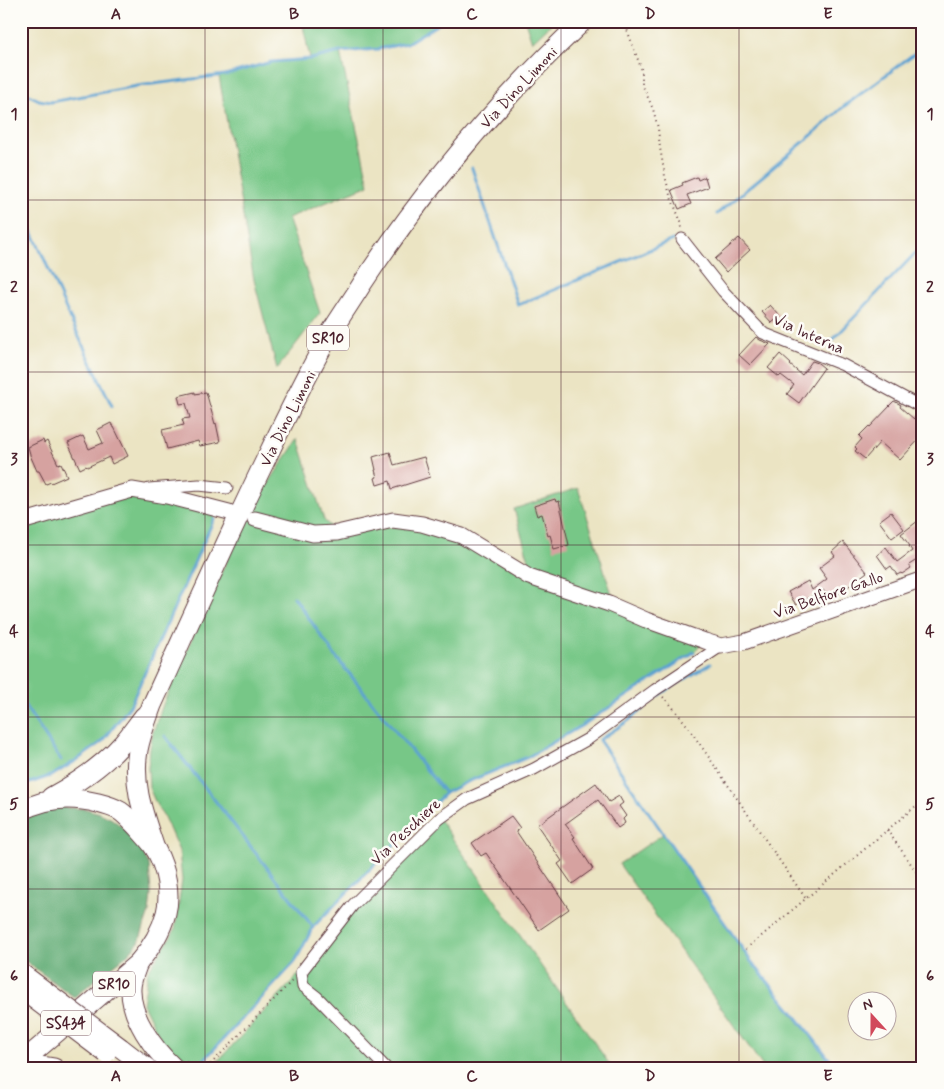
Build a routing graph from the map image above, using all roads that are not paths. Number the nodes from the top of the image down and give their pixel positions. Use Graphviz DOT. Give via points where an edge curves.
graph roads {
  1 [pos="582,21"];
  2 [pos="682,239"];
  3 [pos="923,408"];
  4 [pos="227,488"];
  5 [pos="132,490"];
  6 [pos="228,512"];
  7 [pos="255,519"];
  8 [pos="21,522"];
  9 [pos="923,579"];
  10 [pos="744,642"];
  11 [pos="721,646"];
  12 [pos="152,705"];
  13 [pos="41,802"];
  14 [pos="21,811"];
  15 [pos="155,849"];
  16 [pos="138,963"];
  17 [pos="21,973"];
  18 [pos="21,989"];
  19 [pos="119,1057"];
  20 [pos="21,1063"];
  21 [pos="178,1063"];
  22 [pos="26,1068"];
  23 [pos="54,1068"];
  24 [pos="147,1068"];
  25 [pos="386,1068"];
  1 -- 12 [label="main road, Via Dino Limoni / SR10" via="488,118 435,183 374,266 332,331 258,475"];
  2 -- 3 [label="street, Via Interna" via="722,291 763,333 844,366"];
  4 -- 5 [label="street" via="199,485"];
  5 -- 6 [label="street"];
  5 -- 8 [label="street"];
  7 -- 11 [label="street, Via Peschiere" via="314,534 338,533 393,520 422,524 462,536 528,577"];
  9 -- 10 [label="street, Via Belfiore Gallo"];
  10 -- 11 [label="street, Via Peschiere"];
  11 -- 25 [label="street, Via Peschiere" via="588,739 534,769 467,799 439,819 352,905 301,972 303,986"];
  12 -- 13 [label="main road, SR10" via="122,744 102,763 67,789"];
  12 -- 15 [label="main road, SR10" via="138,748 136,780"];
  13 -- 14 [label="main road, SR10"];
  13 -- 15 [label="main road, SR10" via="74,798 109,806 130,819"];
  15 -- 16 [label="main road, SR10" via="166,881 166,912 160,930"];
  16 -- 20 [label="main road, SR10"];
  16 -- 21 [label="main road" via="131,990 142,1028 155,1047"];
  17 -- 19 [label="main road, SS434, bridge"];
  18 -- 19 [label="main road, SS434, bridge"];
  19 -- 24 [label="main road, SS434"];
  22 -- 23 [label="main road"];
}
